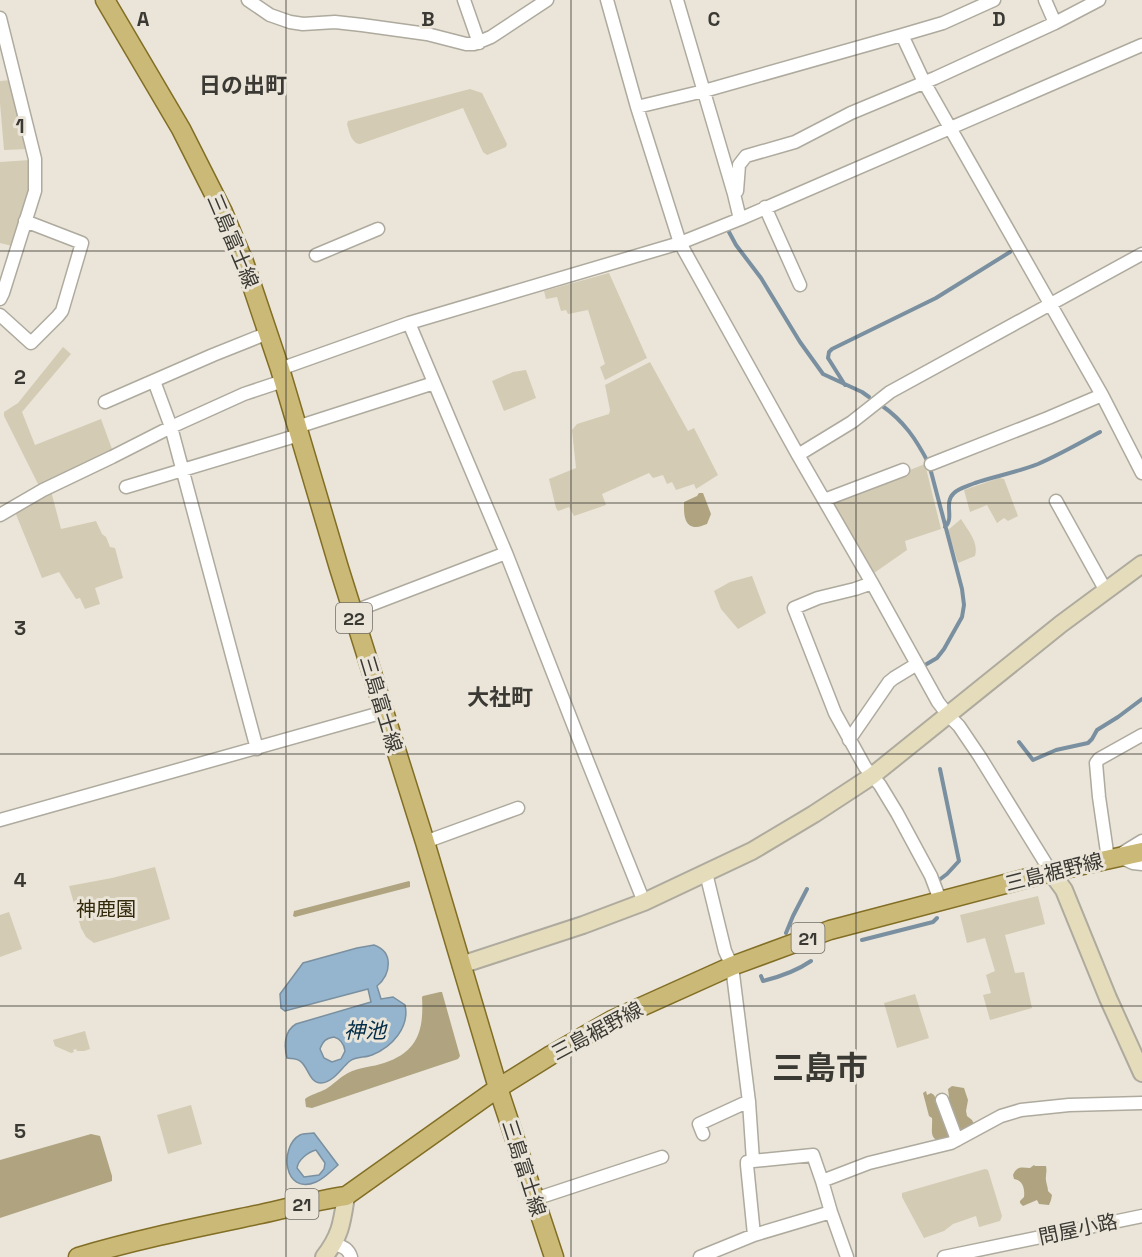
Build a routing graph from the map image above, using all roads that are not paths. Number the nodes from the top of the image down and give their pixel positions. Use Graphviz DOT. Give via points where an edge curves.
graph roads {
  1 [pos="105,0"];
  2 [pos="248,0"];
  3 [pos="464,0"];
  4 [pos="547,0"];
  5 [pos="607,0"];
  6 [pos="677,0"];
  7 [pos="994,0"];
  8 [pos="1045,0"];
  9 [pos="1099,0"];
  10 [pos="0,18"];
  11 [pos="1055,24"];
  12 [pos="902,35"];
  13 [pos="479,43"];
  14 [pos="1142,45"];
  15 [pos="924,82"];
  16 [pos="704,91"];
  17 [pos="637,108"];
  18 [pos="950,128"];
  19 [pos="734,194"];
  20 [pos="765,207"];
  21 [pos="740,219"];
  22 [pos="25,221"];
  23 [pos="378,229"];
  24 [pos="680,243"];
  25 [pos="1142,254"];
  26 [pos="316,255"];
  27 [pos="800,285"];
  28 [pos="0,299"];
  29 [pos="1050,304"];
  30 [pos="0,315"];
  31 [pos="409,322"];
  32 [pos="268,333"];
  33 [pos="282,375"];
  34 [pos="154,381"];
  35 [pos="434,383"];
  36 [pos="1102,395"];
  37 [pos="105,402"];
  38 [pos="171,427"];
  39 [pos="298,431"];
  40 [pos="798,454"];
  41 [pos="931,464"];
  42 [pos="182,469"];
  43 [pos="903,470"];
  44 [pos="1142,473"];
  45 [pos="126,487"];
  46 [pos="824,500"];
  47 [pos="1056,501"];
  48 [pos="0,515"];
  49 [pos="506,553"];
  50 [pos="1142,564"];
  51 [pos="872,583"];
  52 [pos="1106,591"];
  53 [pos="352,612"];
  54 [pos="917,664"];
  55 [pos="384,712"];
  56 [pos="948,715"];
  57 [pos="1142,735"];
  58 [pos="849,740"];
  59 [pos="256,749"];
  60 [pos="872,776"];
  61 [pos="518,808"];
  62 [pos="0,820"];
  63 [pos="1142,841"];
  64 [pos="424,842"];
  65 [pos="1142,852"];
  66 [pos="1113,858"];
  67 [pos="1142,864"];
  68 [pos="1051,872"];
  69 [pos="706,873"];
  70 [pos="940,900"];
  71 [pos="644,902"];
  72 [pos="461,965"];
  73 [pos="732,966"];
  74 [pos="1142,1073"];
  75 [pos="498,1088"];
  76 [pos="942,1100"];
  77 [pos="749,1101"];
  78 [pos="1142,1103"];
  79 [pos="703,1134"];
  80 [pos="957,1140"];
  81 [pos="662,1157"];
  82 [pos="753,1161"];
  83 [pos="822,1181"];
  84 [pos="346,1196"];
  85 [pos="535,1199"];
  86 [pos="831,1212"];
  87 [pos="1142,1216"];
  88 [pos="754,1235"];
  89 [pos="329,1250"];
  90 [pos="78,1257"];
  91 [pos="351,1257"];
  92 [pos="554,1257"];
  93 [pos="700,1257"];
  94 [pos="847,1257"];
  95 [pos="944,1257"];
  1 -- 32 [label="main road, 三島富士線 / 22" via="181,129 223,212"];
  2 -- 13 [label="street" via="270,15 290,22 362,24 466,44"];
  3 -- 13 [label="street"];
  4 -- 13 [label="street"];
  5 -- 17 [label="street"];
  6 -- 16 [label="street"];
  7 -- 12 [label="street" via="943,23"];
  8 -- 11 [label="street"];
  9 -- 11 [label="street"];
  10 -- 22 [label="street" via="35,159 35,191"];
  11 -- 15 [label="street"];
  12 -- 15 [label="street"];
  12 -- 16 [label="street"];
  14 -- 18 [label="street"];
  15 -- 18 [label="street"];
  15 -- 19 [label="street" via="795,142 746,156 739,165 738,191"];
  16 -- 17 [label="street"];
  16 -- 19 [label="street"];
  17 -- 24 [label="street"];
  18 -- 20 [label="street"];
  18 -- 29 [label="street"];
  19 -- 21 [label="street"];
  20 -- 21 [label="street"];
  20 -- 27 [label="street"];
  21 -- 24 [label="street"];
  22 -- 28 [label="street"];
  22 -- 30 [label="street" via="82,243 62,311 31,342"];
  23 -- 26 [label="street"];
  24 -- 31 [label="street"];
  24 -- 40 [label="street"];
  25 -- 29 [label="street"];
  29 -- 36 [label="street"];
  29 -- 40 [label="street" via="890,392 852,422"];
  31 -- 33 [label="street"];
  31 -- 35 [label="street"];
  32 -- 33 [label="main road, 三島富士線 / 22"];
  32 -- 34 [label="street"];
  33 -- 38 [label="street"];
  33 -- 39 [label="main road, 三島富士線 / 22"];
  34 -- 37 [label="street"];
  34 -- 38 [label="street"];
  35 -- 39 [label="street"];
  35 -- 49 [label="street"];
  36 -- 41 [label="street"];
  36 -- 44 [label="street"];
  38 -- 42 [label="street"];
  38 -- 48 [label="street"];
  39 -- 42 [label="street"];
  39 -- 53 [label="main road, 三島富士線 / 22"];
  40 -- 46 [label="street"];
  42 -- 45 [label="street"];
  42 -- 59 [label="street"];
  43 -- 46 [label="street"];
  46 -- 51 [label="street"];
  47 -- 52 [label="street"];
  49 -- 53 [label="street"];
  49 -- 71 [label="street"];
  50 -- 52 [label="street"];
  51 -- 54 [label="street"];
  51 -- 58 [label="street" via="794,608"];
  52 -- 56 [label="street"];
  53 -- 55 [label="main road, 三島富士線 / 22"];
  54 -- 56 [label="street"];
  54 -- 58 [label="street" via="889,682"];
  55 -- 59 [label="street"];
  55 -- 64 [label="main road, 三島富士線 / 22"];
  56 -- 60 [label="street"];
  56 -- 68 [label="street" via="980,757"];
  57 -- 66 [label="street" via="1096,763 1099,797"];
  58 -- 60 [label="street"];
  59 -- 62 [label="street"];
  60 -- 69 [label="street" via="752,851"];
  60 -- 70 [label="street" via="897,813"];
  61 -- 64 [label="street"];
  63 -- 66 [label="street"];
  64 -- 72 [label="main road, 三島富士線 / 22"];
  65 -- 66 [label="main road, 三島裾野線 / 21"];
  66 -- 67 [label="street"];
  66 -- 68 [label="main road, 三島裾野線 / 21"];
  68 -- 70 [label="main road, 三島裾野線 / 21"];
  68 -- 74 [label="street" via="1064,890"];
  69 -- 71 [label="street"];
  69 -- 73 [label="street" via="724,951"];
  70 -- 73 [label="main road, 三島裾野線 / 21" via="830,930"];
  71 -- 72 [label="street"];
  72 -- 75 [label="main road, 三島富士線 / 22"];
  73 -- 75 [label="main road, 三島裾野線 / 21" via="612,1020"];
  73 -- 77 [label="street"];
  75 -- 84 [label="main road, 三島裾野線 / 21"];
  75 -- 85 [label="main road, 三島富士線 / 22"];
  76 -- 80 [label="street"];
  77 -- 79 [label="street" via="699,1124"];
  77 -- 82 [label="street"];
  78 -- 80 [label="street" via="1021,1110 1000,1116"];
  80 -- 83 [label="street" via="869,1163"];
  81 -- 85 [label="street"];
  82 -- 83 [label="street" via="813,1155"];
  82 -- 88 [label="street" via="747,1165"];
  83 -- 86 [label="street"];
  84 -- 89 [label="street" via="340,1232"];
  84 -- 90 [label="main road, 三島裾野線 / 21"];
  85 -- 92 [label="main road, 三島富士線 / 22"];
  86 -- 88 [label="street"];
  86 -- 94 [label="street"];
  87 -- 95 [label="street, 問屋小路"];
  88 -- 93 [label="street"];
  89 -- 91 [label="street" via="345,1248"];
}
